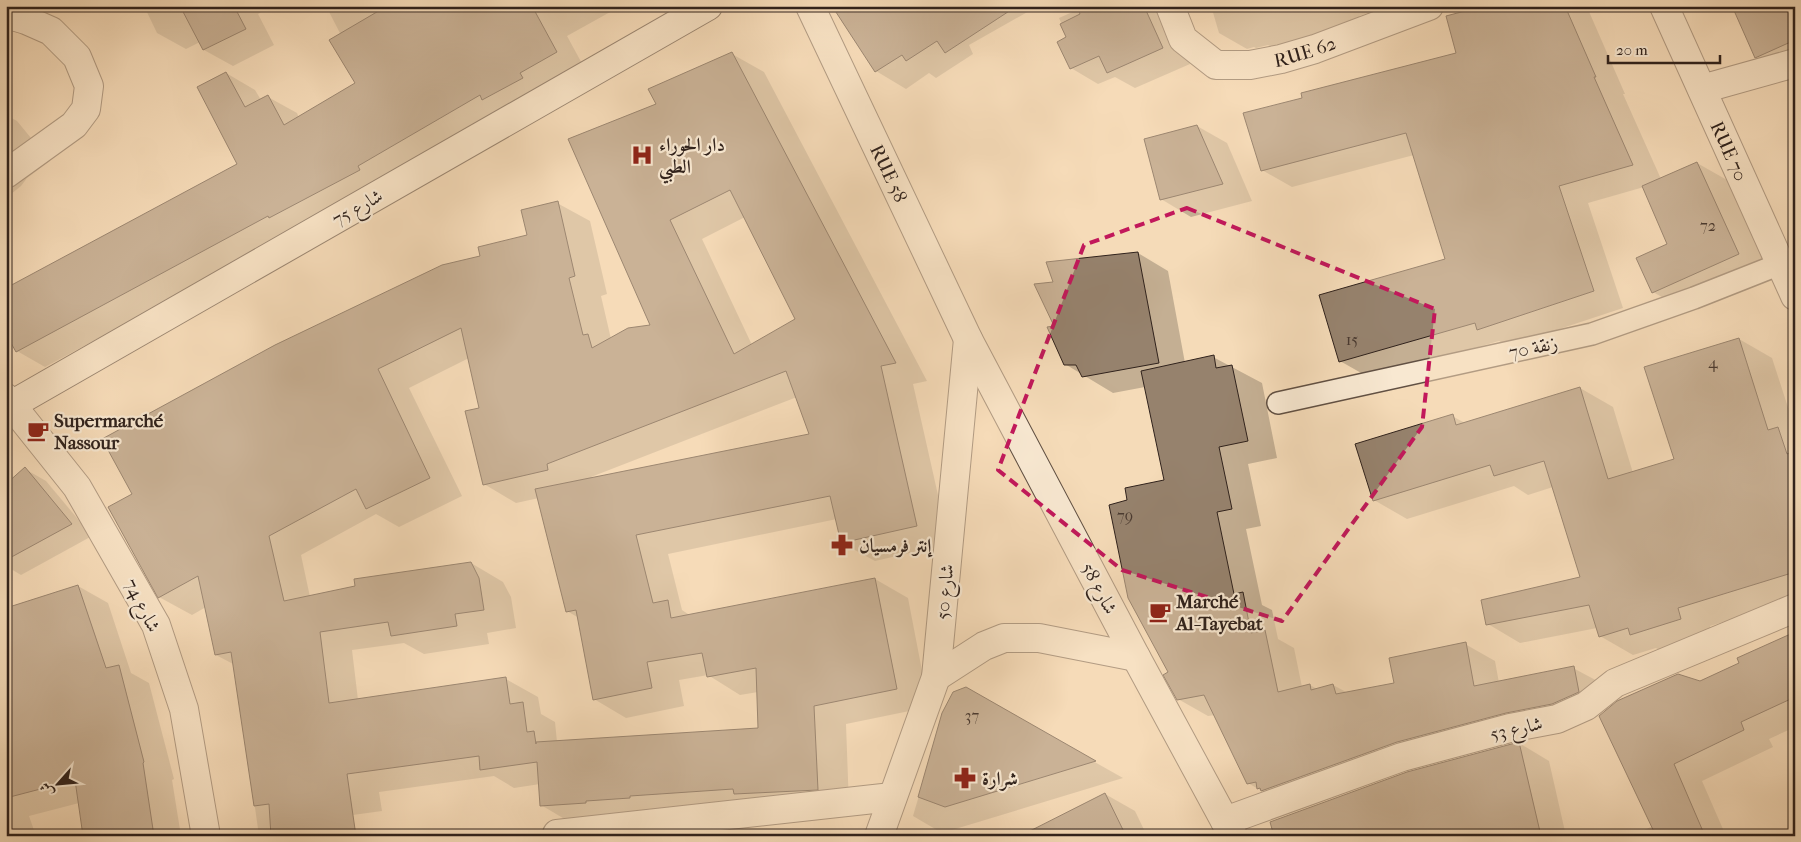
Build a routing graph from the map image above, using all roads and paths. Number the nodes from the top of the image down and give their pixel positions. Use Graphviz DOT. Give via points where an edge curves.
graph roads {
  1 [pos="708,6"];
  2 [pos="810,6"];
  3 [pos="1170,6"];
  4 [pos="1429,6"];
  5 [pos="1664,6"];
  6 [pos="6,14"];
  7 [pos="1795,63"];
  8 [pos="1702,89"];
  9 [pos="6,174"];
  10 [pos="1780,264"];
  11 [pos="1795,296"];
  12 [pos="968,339"];
  13 [pos="8,403"];
  14 [pos="1278,403"];
  15 [pos="1795,608"];
  16 [pos="1136,657"];
  17 [pos="936,677"];
  18 [pos="892,797"];
  19 [pos="1227,830"];
  20 [pos="558,834"];
  21 [pos="206,836"];
  22 [pos="879,836"];
  1 -- 13 [label="street, شارع 75"];
  2 -- 12 [label="street, RUE 58"];
  3 -- 4 [label="street, RUE 62" via="1183,39 1216,64 1250,65 1315,49"];
  5 -- 8 [label="street, RUE 70"];
  6 -- 9 [label="street" via="51,31 77,57 89,86 86,109 74,126"];
  7 -- 8 [label="street"];
  8 -- 10 [label="street, RUE 70"];
  10 -- 11 [label="street, RUE 70"];
  10 -- 14 [label="lane, زنقة 70" via="1592,334"];
  12 -- 16 [label="street, شارع 58"];
  12 -- 17 [label="street, شارع 50"];
  13 -- 21 [label="street, شارع 74" via="77,487 156,625 184,709"];
  15 -- 19 [label="street, شارع 53" via="1615,683 1586,706 1557,719 1510,728 1402,758"];
  16 -- 17 [label="street" via="1039,638 1004,638 984,646"];
  16 -- 19 [label="street, شارع 58"];
  17 -- 18 [label="street, شارع 50"];
  18 -- 20 [label="street"];
  18 -- 22 [label="street, شارع 50"];
}
